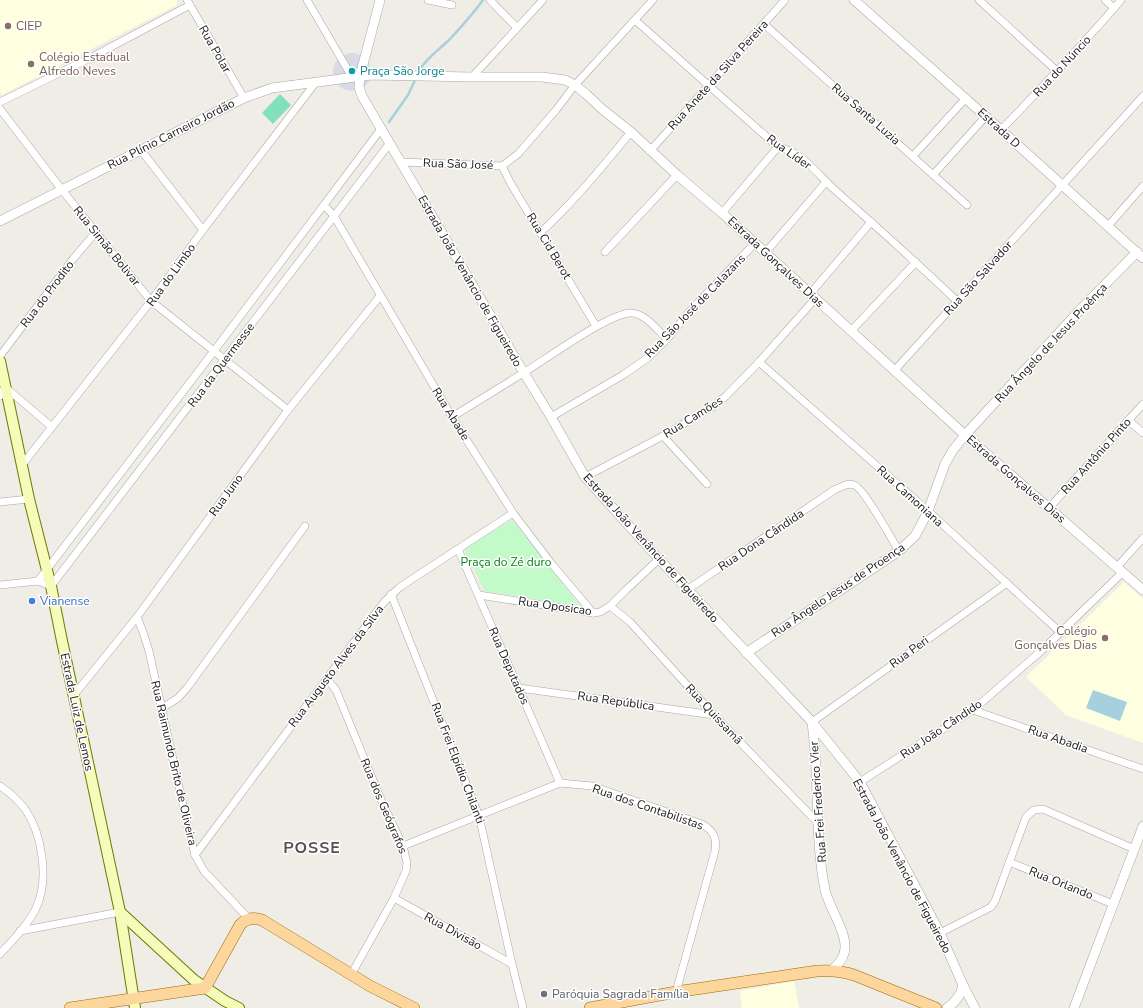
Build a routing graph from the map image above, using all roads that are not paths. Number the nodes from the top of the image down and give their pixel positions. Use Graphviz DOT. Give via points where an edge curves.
graph roads {
  1 [pos="307,0"];
  2 [pos="380,0"];
  3 [pos="428,0"];
  4 [pos="490,0"];
  5 [pos="543,0"];
  6 [pos="653,0"];
  7 [pos="785,0"];
  8 [pos="854,0"];
  9 [pos="980,0"];
  10 [pos="1105,0"];
  11 [pos="1121,0"];
  12 [pos="189,3"];
  13 [pos="452,5"];
  14 [pos="1114,8"];
  15 [pos="635,20"];
  16 [pos="764,24"];
  17 [pos="517,28"];
  18 [pos="1058,72"];
  19 [pos="356,77"];
  20 [pos="472,77"];
  21 [pos="316,82"];
  22 [pos="575,85"];
  23 [pos="709,86"];
  24 [pos="1143,96"];
  25 [pos="244,98"];
  26 [pos="966,98"];
  27 [pos="0,102"];
  28 [pos="0,109"];
  29 [pos="986,116"];
  30 [pos="381,128"];
  31 [pos="1002,130"];
  32 [pos="630,132"];
  33 [pos="390,143"];
  34 [pos="778,147"];
  35 [pos="140,149"];
  36 [pos="650,151"];
  37 [pos="913,156"];
  38 [pos="401,162"];
  39 [pos="502,166"];
  40 [pos="677,175"];
  41 [pos="934,175"];
  42 [pos="826,182"];
  43 [pos="1062,185"];
  44 [pos="1143,186"];
  45 [pos="62,190"];
  46 [pos="967,205"];
  47 [pos="324,206"];
  48 [pos="722,213"];
  49 [pos="334,216"];
  50 [pos="0,222"];
  51 [pos="871,222"];
  52 [pos="1108,226"];
  53 [pos="203,230"];
  54 [pos="96,232"];
  55 [pos="540,233"];
  56 [pos="755,243"];
  57 [pos="605,252"];
  58 [pos="765,253"];
  59 [pos="1141,257"];
  60 [pos="916,262"];
  61 [pos="380,296"];
  62 [pos="813,296"];
  63 [pos="151,301"];
  64 [pos="958,302"];
  65 [pos="596,326"];
  66 [pos="851,331"];
  67 [pos="666,339"];
  68 [pos="214,351"];
  69 [pos="0,356"];
  70 [pos="224,360"];
  71 [pos="0,361"];
  72 [pos="759,362"];
  73 [pos="894,371"];
  74 [pos="524,373"];
  75 [pos="5,387"];
  76 [pos="0,396"];
  77 [pos="1143,404"];
  78 [pos="288,410"];
  79 [pos="452,417"];
  80 [pos="551,417"];
  81 [pos="1128,420"];
  82 [pos="52,427"];
  83 [pos="1143,434"];
  84 [pos="965,435"];
  85 [pos="663,436"];
  86 [pos="22,465"];
  87 [pos="586,477"];
  88 [pos="707,484"];
  89 [pos="29,499"];
  90 [pos="0,502"];
  91 [pos="1049,508"];
  92 [pos="928,511"];
  93 [pos="513,513"];
  94 [pos="305,526"];
  95 [pos="1143,538"];
  96 [pos="458,549"];
  97 [pos="899,552"];
  98 [pos="658,559"];
  99 [pos="1120,569"];
  100 [pos="47,570"];
  101 [pos="38,581"];
  102 [pos="1006,583"];
  103 [pos="0,585"];
  104 [pos="52,586"];
  105 [pos="687,590"];
  106 [pos="1143,590"];
  107 [pos="391,594"];
  108 [pos="478,595"];
  109 [pos="610,606"];
  110 [pos="593,613"];
  111 [pos="137,617"];
  112 [pos="1060,632"];
  113 [pos="746,653"];
  114 [pos="327,679"];
  115 [pos="519,688"];
  116 [pos="74,695"];
  117 [pos="162,708"];
  118 [pos="973,710"];
  119 [pos="714,714"];
  120 [pos="812,722"];
  121 [pos="1143,770"];
  122 [pos="860,782"];
  123 [pos="560,783"];
  124 [pos="0,786"];
  125 [pos="479,816"];
  126 [pos="817,822"];
  127 [pos="1143,826"];
  128 [pos="403,846"];
  129 [pos="1134,849"];
  130 [pos="195,855"];
  131 [pos="1009,862"];
  132 [pos="394,898"];
  133 [pos="1113,904"];
  134 [pos="120,912"];
  135 [pos="249,918"];
  136 [pos="20,931"];
  137 [pos="940,933"];
  138 [pos="0,954"];
  139 [pos="512,964"];
  140 [pos="832,970"];
  141 [pos="351,975"];
  142 [pos="963,985"];
  143 [pos="205,988"];
  144 [pos="676,992"];
  145 [pos="134,1003"];
  146 [pos="70,1008"];
  147 [pos="239,1008"];
  148 [pos="414,1008"];
  149 [pos="523,1008"];
  150 [pos="590,1008"];
  151 [pos="936,1008"];
  152 [pos="947,1008"];
  153 [pos="975,1008"];
  154 [pos="1074,1008"];
  1 -- 19 [label="street"];
  2 -- 19 [label="street, Estrada João Venâncio de Figueiredo"];
  3 -- 13 [label="street"];
  4 -- 17 [label="street"];
  5 -- 17 [label="street"];
  6 -- 15 [label="street, Rua São José"];
  7 -- 16 [label="street, Rua Anete da Silva Pereira"];
  8 -- 26 [label="street, Estrada D"];
  9 -- 18 [label="street"];
  10 -- 14 [label="street"];
  11 -- 14 [label="street, Rua do Núncio"];
  12 -- 25 [label="street, Rua Polar"];
  12 -- 27 [label="street" via="92,57"];
  14 -- 18 [label="street, Rua do Núncio"];
  15 -- 22 [label="street, Rua São José"];
  15 -- 23 [label="street, Rua Líder"];
  16 -- 23 [label="street, Rua Anete da Silva Pereira"];
  16 -- 37 [label="street, Rua Santa Luzia"];
  17 -- 20 [label="street"];
  18 -- 31 [label="street, Rua do Núncio"];
  19 -- 20 [label="street, Estrada Gonçalves Dias"];
  19 -- 21 [label="street, Rua Plínio Carneiro Jordão"];
  19 -- 30 [label="street, Estrada João Venâncio de Figueiredo" via="362,96"];
  20 -- 22 [label="street, Estrada Gonçalves Dias" via="556,78"];
  21 -- 25 [label="street, Rua Plínio Carneiro Jordão" via="272,88"];
  21 -- 53 [label="street, Rua do Limbo"];
  22 -- 32 [label="street, Estrada Gonçalves Dias"];
  22 -- 39 [label="street, Rua São José" via="518,154"];
  23 -- 34 [label="street, Rua Líder"];
  23 -- 36 [label="street, Rua Anete da Silva Pereira"];
  24 -- 43 [label="street, Rua São Salvador"];
  25 -- 35 [label="street, Rua Plínio Carneiro Jordão"];
  26 -- 29 [label="street, Estrada D"];
  26 -- 37 [label="street"];
  28 -- 45 [label="street, Rua Simão Bolivar"];
  29 -- 31 [label="street, Estrada D"];
  29 -- 41 [label="street"];
  30 -- 33 [label="street, Estrada João Venâncio de Figueiredo"];
  30 -- 47 [label="street, Rua da Quermesse"];
  31 -- 43 [label="street, Estrada D"];
  32 -- 36 [label="street, Estrada Gonçalves Dias"];
  32 -- 55 [label="street" via="563,212"];
  33 -- 38 [label="street, Estrada João Venâncio de Figueiredo"];
  33 -- 49 [label="street, Rua da Quermesse"];
  34 -- 42 [label="street, Rua Líder" via="795,154"];
  34 -- 48 [label="street"];
  35 -- 45 [label="street, Rua Plínio Carneiro Jordão"];
  35 -- 53 [label="street"];
  36 -- 40 [label="street, Estrada Gonçalves Dias"];
  37 -- 41 [label="street, Rua Santa Luzia"];
  38 -- 39 [label="street, Rua São José"];
  38 -- 74 [label="street, Estrada João Venâncio de Figueiredo"];
  39 -- 55 [label="street, Rua Cid Berot"];
  40 -- 48 [label="street, Estrada Gonçalves Dias"];
  40 -- 57 [label="street"];
  41 -- 46 [label="street, Rua Santa Luzia"];
  42 -- 51 [label="street, Rua Líder"];
  42 -- 58 [label="street"];
  43 -- 52 [label="street, Estrada D"];
  43 -- 64 [label="street, Rua São Salvador"];
  44 -- 52 [label="street"];
  45 -- 50 [label="street, Rua Plínio Carneiro Jordão"];
  45 -- 54 [label="street, Rua Simão Bolivar"];
  47 -- 49 [label="street, Rua Abade"];
  47 -- 68 [label="street, Rua da Quermesse"];
  48 -- 56 [label="street, Estrada Gonçalves Dias"];
  49 -- 61 [label="street, Rua Abade"];
  49 -- 70 [label="street, Rua da Quermesse"];
  51 -- 60 [label="street, Rua Líder"];
  51 -- 62 [label="street, Rua Camões"];
  52 -- 59 [label="street, Estrada D"];
  53 -- 63 [label="street, Rua do Limbo"];
  54 -- 63 [label="street, Rua Simão Bolivar"];
  54 -- 69 [label="street, Rua do Prodito"];
  55 -- 65 [label="street, Rua Cid Berot"];
  56 -- 58 [label="street, Estrada Gonçalves Dias"];
  56 -- 67 [label="street, Rua São José de Calazans"];
  58 -- 62 [label="street, Estrada Gonçalves Dias"];
  59 -- 84 [label="street, Rua Ângelo de Jesus Proênça" via="1079,311"];
  60 -- 64 [label="street, Rua Líder"];
  60 -- 66 [label="street"];
  61 -- 78 [label="street, Rua Juno"];
  61 -- 79 [label="street, Rua Abade"];
  62 -- 66 [label="street, Estrada Gonçalves Dias"];
  62 -- 72 [label="street, Rua Camões"];
  63 -- 68 [label="street, Rua Simão Bolivar"];
  63 -- 82 [label="street, Rua do Limbo"];
  64 -- 73 [label="street, Rua São Salvador"];
  65 -- 67 [label="street" via="632,312 644,317"];
  65 -- 74 [label="street"];
  66 -- 73 [label="street, Estrada Gonçalves Dias"];
  67 -- 80 [label="street, Rua São José de Calazans" via="649,357 623,375"];
  68 -- 70 [label="street, Rua Simão Bolivar"];
  68 -- 100 [label="street, Rua da Quermesse"];
  70 -- 78 [label="street, Rua Simão Bolivar"];
  70 -- 104 [label="street, Rua da Quermesse"];
  71 -- 75 [label="main road, Estrada Luiz de Lemos"];
  72 -- 85 [label="street, Rua Camões" via="712,407"];
  72 -- 92 [label="street, Rua Camoniana"];
  73 -- 84 [label="street, Estrada Gonçalves Dias"];
  74 -- 79 [label="street"];
  74 -- 80 [label="street, Estrada João Venâncio de Figueiredo"];
  75 -- 76 [label="street"];
  75 -- 82 [label="street"];
  75 -- 86 [label="main road, Estrada Luiz de Lemos"];
  77 -- 81 [label="street, Rua Antônio Pinto"];
  78 -- 111 [label="street, Rua Juno"];
  79 -- 93 [label="street, Rua Abade"];
  80 -- 87 [label="street, Estrada João Venâncio de Figueiredo"];
  81 -- 83 [label="street"];
  81 -- 91 [label="street, Rua Antônio Pinto"];
  82 -- 86 [label="street, Rua do Limbo"];
  84 -- 91 [label="street, Estrada Gonçalves Dias"];
  84 -- 92 [label="street, Rua Ângelo Jesus de Proença" via="945,464"];
  85 -- 87 [label="street, Rua Camões"];
  85 -- 88 [label="street"];
  86 -- 89 [label="main road, Estrada Luiz de Lemos"];
  87 -- 98 [label="street, Estrada João Venâncio de Figueiredo"];
  89 -- 90 [label="street"];
  89 -- 100 [label="main road, Estrada Luiz de Lemos"];
  91 -- 99 [label="street, Estrada Gonçalves Dias"];
  92 -- 97 [label="street, Rua Ângelo Jesus de Proença" via="915,536"];
  92 -- 102 [label="street, Rua Camoniana"];
  93 -- 96 [label="street, Rua Augusto Alves da Silva"];
  93 -- 110 [label="street, Rua Abade"];
  94 -- 117 [label="street" via="187,688 174,701"];
  95 -- 99 [label="street, Rua João Cândido"];
  96 -- 107 [label="street, Rua Augusto Alves da Silva"];
  96 -- 108 [label="street, Rua Deputados"];
  97 -- 105 [label="street, Rua Dona Cândida" via="866,497 858,487 848,484 834,490"];
  97 -- 113 [label="street, Rua Ângelo Jesus de Proença"];
  98 -- 105 [label="street, Estrada João Venâncio de Figueiredo"];
  98 -- 109 [label="street, Rua Oposicao"];
  99 -- 106 [label="street, Estrada Gonçalves Dias"];
  99 -- 112 [label="street, Rua João Cândido"];
  100 -- 101 [label="street, Rua da Quermesse"];
  100 -- 104 [label="main road, Estrada Luiz de Lemos"];
  101 -- 103 [label="street"];
  101 -- 104 [label="street"];
  102 -- 112 [label="street, Rua Camoniana"];
  102 -- 120 [label="street, Rua Peri"];
  104 -- 116 [label="main road, Estrada Luiz de Lemos"];
  105 -- 113 [label="street, Estrada João Venâncio de Figueiredo"];
  107 -- 114 [label="street, Rua Augusto Alves da Silva"];
  107 -- 125 [label="street, Rua Frei Elpídio Chilanti"];
  108 -- 110 [label="street, Rua Oposicao"];
  108 -- 115 [label="street, Rua Deputados"];
  109 -- 110 [label="street, Rua Oposicao"];
  109 -- 119 [label="street, Rua Quissamã" via="630,622"];
  111 -- 116 [label="street, Rua Juno"];
  111 -- 117 [label="street, Rua Raimundo Brito de Oliveira" via="149,651"];
  112 -- 118 [label="street, Rua João Cândido"];
  113 -- 120 [label="street, Estrada João Venâncio de Figueiredo"];
  114 -- 128 [label="street, Rua dos Geógrafos" via="336,690"];
  114 -- 130 [label="street, Rua Augusto Alves da Silva"];
  115 -- 119 [label="street, Rua República"];
  115 -- 123 [label="street, Rua Deputados"];
  116 -- 134 [label="main road, Estrada Luiz de Lemos"];
  117 -- 130 [label="street, Rua Raimundo Brito de Oliveira"];
  118 -- 121 [label="street, Rua Abadia"];
  118 -- 122 [label="street, Rua João Cândido"];
  119 -- 126 [label="street, Rua Quissamã"];
  120 -- 122 [label="street, Estrada João Venâncio de Figueiredo"];
  120 -- 126 [label="street, Rua Frei Frederico Vier" via="816,756"];
  122 -- 137 [label="street, Estrada João Venâncio de Figueiredo"];
  123 -- 125 [label="street, Rua dos Contabilistas"];
  123 -- 144 [label="street, Rua dos Contabilistas" via="592,786 702,824 714,834 714,855"];
  124 -- 136 [label="street" via="18,801 29,816 37,835 42,860 40,896"];
  125 -- 128 [label="street, Rua dos Contabilistas"];
  125 -- 139 [label="street, Rua Frei Elpídio Chilanti"];
  126 -- 140 [label="street, Rua Frei Frederico Vier" via="826,892 845,944 845,953"];
  127 -- 129 [label="street"];
  128 -- 132 [label="street, Rua dos Geógrafos" via="407,866"];
  129 -- 131 [label="street" via="1037,808 1026,817"];
  129 -- 133 [label="street"];
  130 -- 135 [label="street, Rua Raimundo Brito de Oliveira" via="204,871"];
  131 -- 133 [label="street, Rua Orlando"];
  131 -- 137 [label="street" via="991,907"];
  132 -- 139 [label="street, Rua Divisão"];
  132 -- 141 [label="street, Rua dos Geógrafos"];
  133 -- 154 [label="street"];
  134 -- 136 [label="street"];
  134 -- 143 [label="main road"];
  134 -- 145 [label="main road, Estrada Luiz de Lemos"];
  135 -- 141 [label="main road, Rua Raimundo Brito de Oliveira" via="262,920"];
  135 -- 143 [label="main road" via="237,930"];
  136 -- 138 [label="street"];
  137 -- 142 [label="street, Estrada João Venâncio de Figueiredo"];
  139 -- 149 [label="street, Rua Frei Elpídio Chilanti"];
  140 -- 144 [label="main road" via="817,970"];
  140 -- 151 [label="main road" via="854,975"];
  141 -- 148 [label="main road, Rua Raimundo Brito de Oliveira"];
  142 -- 152 [label="street" via="959,996"];
  142 -- 153 [label="street, Estrada João Venâncio de Figueiredo"];
  143 -- 145 [label="main road"];
  143 -- 147 [label="main road"];
  144 -- 150 [label="main road"];
  145 -- 146 [label="main road"];
}
